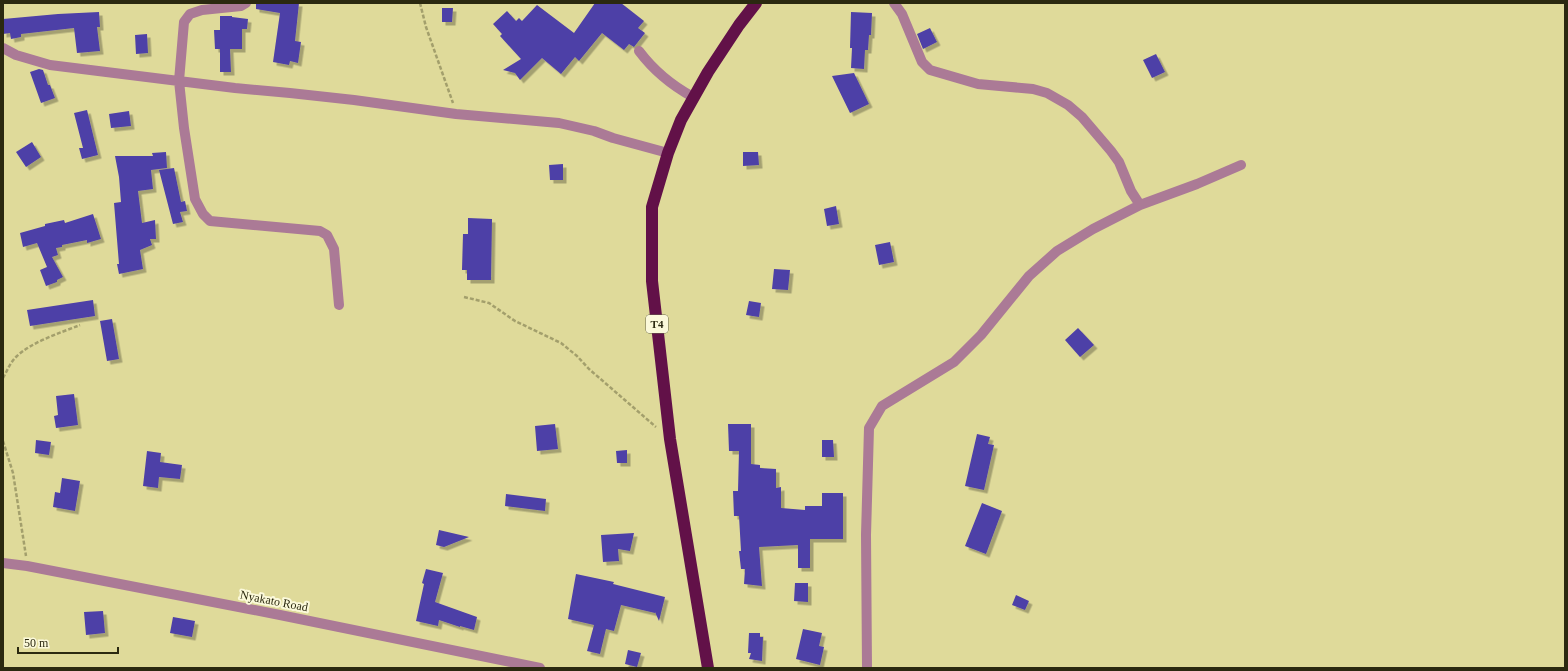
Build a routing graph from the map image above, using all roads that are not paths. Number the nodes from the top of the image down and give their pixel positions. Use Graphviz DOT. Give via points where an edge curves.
graph roads {
  1 [pos="246,3"];
  2 [pos="756,3"];
  3 [pos="894,3"];
  4 [pos="3,48"];
  5 [pos="639,51"];
  6 [pos="179,81"];
  7 [pos="693,97"];
  8 [pos="668,153"];
  9 [pos="1240,165"];
  10 [pos="1140,205"];
  11 [pos="339,305"];
  12 [pos="3,563"];
  13 [pos="540,668"];
  14 [pos="708,668"];
  15 [pos="867,668"];
  1 -- 6 [label="street" via="190,14 184,22"];
  2 -- 7 [label="highway, T4"];
  3 -- 10 [label="street" via="902,14 922,62 930,70 978,84 1033,89 1047,93 1068,105 1082,117 1119,162"];
  4 -- 6 [label="street" via="16,55 50,65"];
  5 -- 7 [label="street" via="665,80"];
  6 -- 8 [label="street" via="456,114 559,123"];
  6 -- 11 [label="street" via="195,199 203,214 210,221 313,230 327,235 334,250"];
  7 -- 8 [label="highway, T4"];
  8 -- 14 [label="highway, T4" via="652,207 652,281 670,439"];
  9 -- 10 [label="street"];
  10 -- 15 [label="street" via="1092,229 1058,251 1029,276 981,335 954,362 882,406 869,428 866,535"];
  12 -- 13 [label="street, Nyakato Road" via="288,616"];
}
